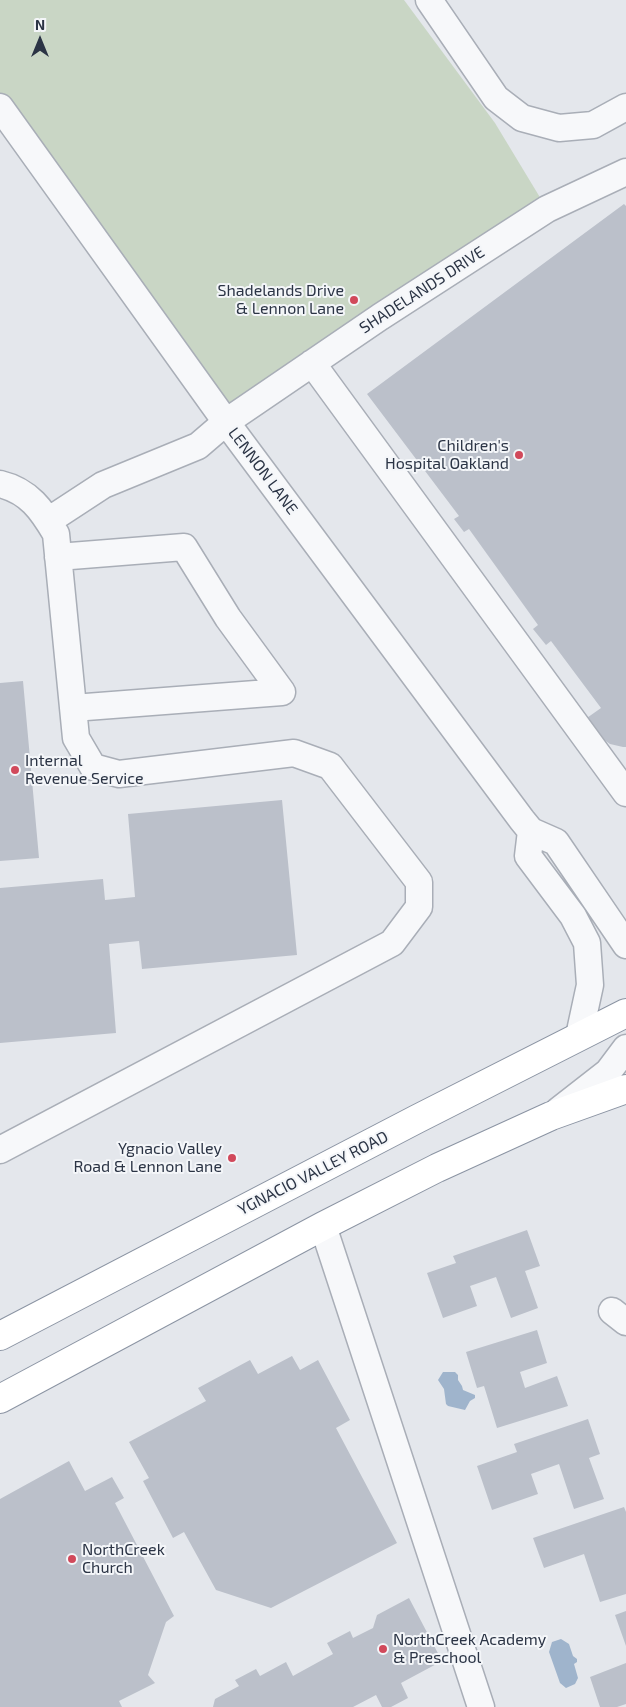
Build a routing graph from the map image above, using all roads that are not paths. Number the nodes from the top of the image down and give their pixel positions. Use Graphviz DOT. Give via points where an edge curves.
graph roads {
  1 [pos="428,0"];
  2 [pos="0,107"];
  3 [pos="626,107"];
  4 [pos="626,172"];
  5 [pos="312,363"];
  6 [pos="226,422"];
  7 [pos="0,484"];
  8 [pos="48,521"];
  9 [pos="58,557"];
  10 [pos="73,708"];
  11 [pos="626,793"];
  12 [pos="531,831"];
  13 [pos="626,945"];
  14 [pos="626,1013"];
  15 [pos="579,1036"];
  16 [pos="626,1048"];
  17 [pos="626,1090"];
  18 [pos="551,1116"];
  19 [pos="0,1150"];
  20 [pos="323,1226"];
  21 [pos="0,1336"];
  22 [pos="0,1399"];
  23 [pos="481,1707"];
  1 -- 3 [label="street" via="496,98 522,118 559,128 576,127 593,125"];
  2 -- 6 [label="street, LENNON LANE"];
  4 -- 5 [label="street, SHADELANDS DRIVE" via="547,210"];
  5 -- 6 [label="street, SHADELANDS DRIVE"];
  5 -- 11 [label="street"];
  6 -- 8 [label="street, SHADELANDS DRIVE" via="198,446 103,485"];
  6 -- 12 [label="street, LENNON LANE"];
  7 -- 8 [label="street" via="12,487 40,507"];
  8 -- 9 [label="street" via="56,534"];
  9 -- 10 [label="street"];
  9 -- 10 [label="street" via="184,547 228,618 282,692"];
  10 -- 19 [label="street" via="76,738 93,767 119,774 294,753 330,766 419,882 419,907 392,943"];
  12 -- 13 [label="street, LENNON LANE" via="556,842"];
  12 -- 15 [label="street" via="528,856 572,916 587,943 590,985"];
  14 -- 15 [label="highway, YGNACIO VALLEY ROAD"];
  15 -- 21 [label="highway, YGNACIO VALLEY ROAD"];
  16 -- 18 [label="street" via="608,1072"];
  17 -- 18 [label="highway"];
  18 -- 20 [label="highway" via="437,1168"];
  20 -- 22 [label="highway"];
  20 -- 23 [label="street"];
}
